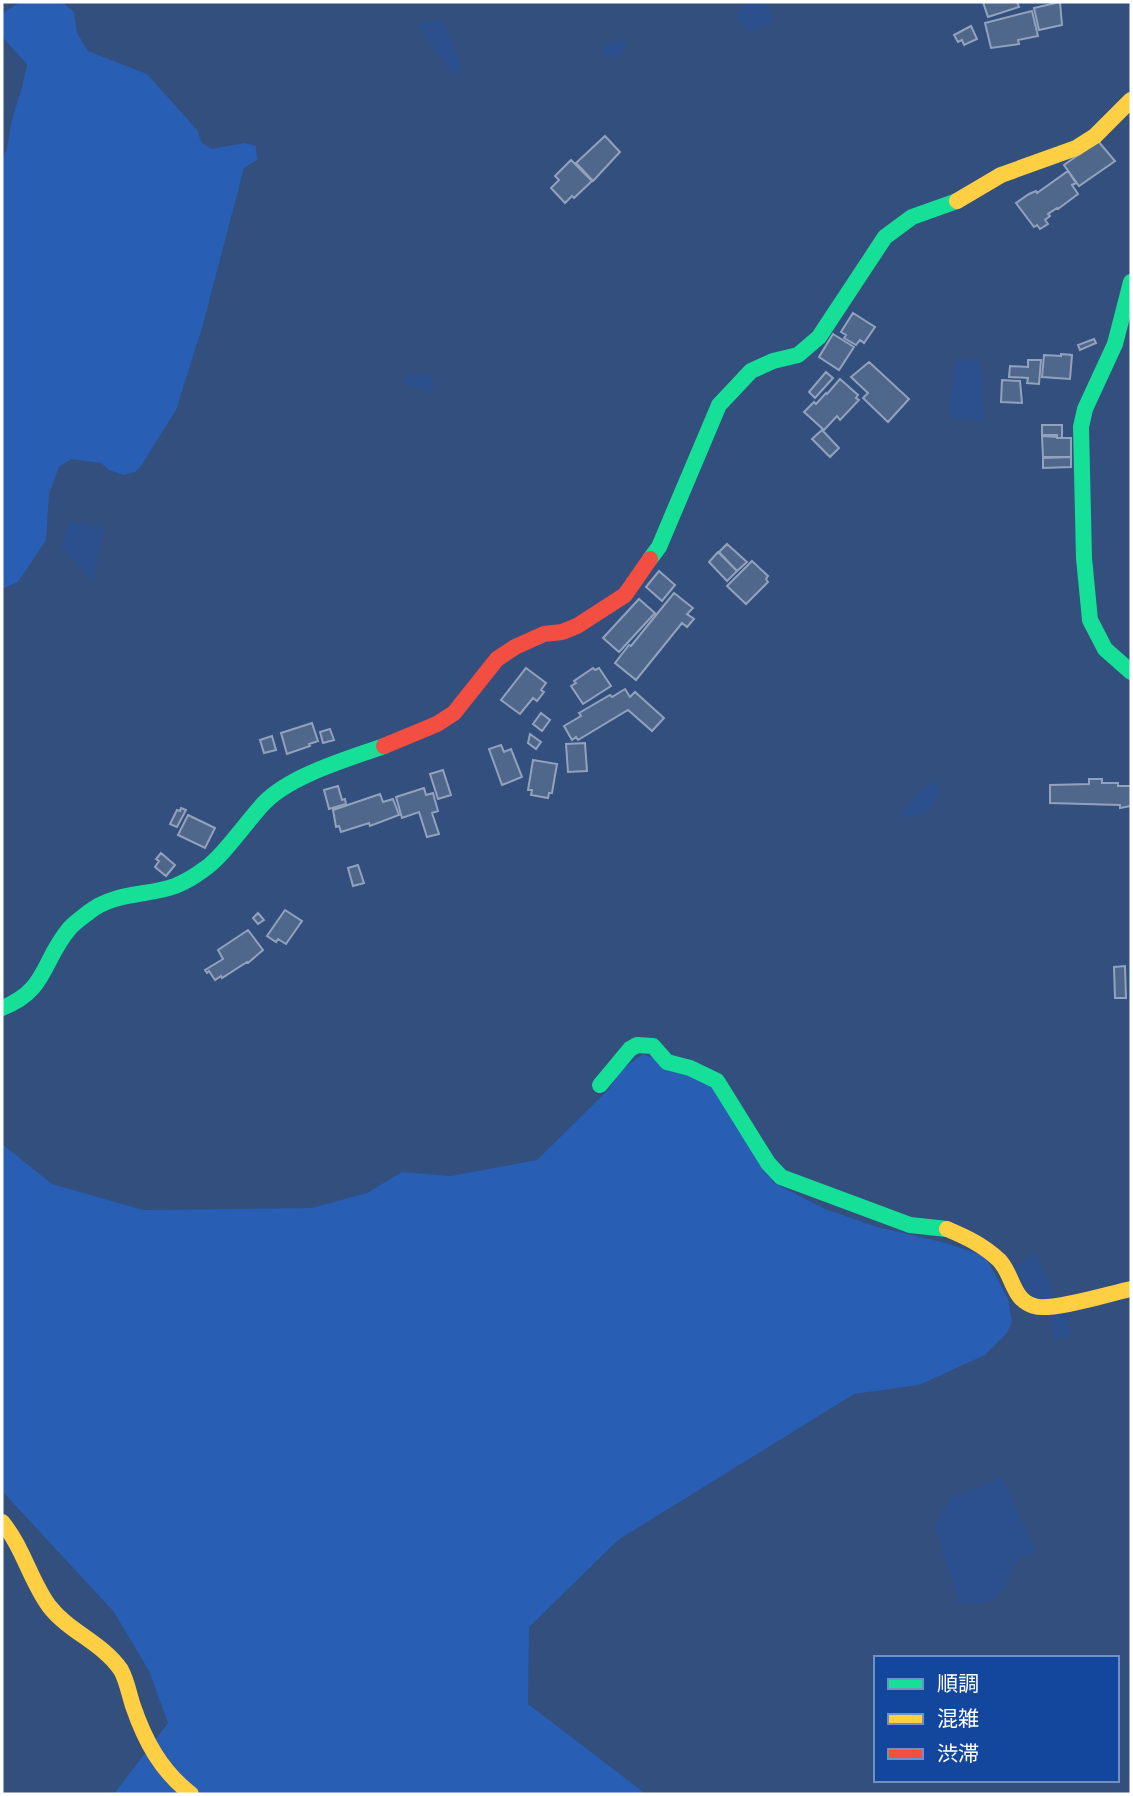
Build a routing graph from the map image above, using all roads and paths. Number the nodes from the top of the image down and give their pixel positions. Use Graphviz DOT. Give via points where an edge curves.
graph roads {
  1 [pos="1131,100"];
  2 [pos="1131,282"];
  3 [pos="1131,672"];
  4 [pos="2,1008"];
  5 [pos="600,1086"];
  6 [pos="1131,1289"];
  7 [pos="2,1522"];
  8 [pos="191,1794"];
  1 -- 4 [label="street" via="1076,148 1002,175 952,204 912,217 885,237 819,337 798,355 751,371 719,405 659,547 625,595 577,626 544,634 497,659 454,713 437,724 279,790 206,869 175,886 125,896 93,909 68,929 35,988"];
  2 -- 3 [label="street" via="1115,344 1081,427 1090,620 1105,649"];
  5 -- 6 [label="street" via="630,1049 653,1046 667,1062 717,1081 781,1177 910,1224 945,1228 975,1241 1001,1262 1026,1303 1044,1308"];
  7 -- 8 [label="street" via="14,1535 56,1613 111,1658 122,1673 149,1745 168,1774"];
}
